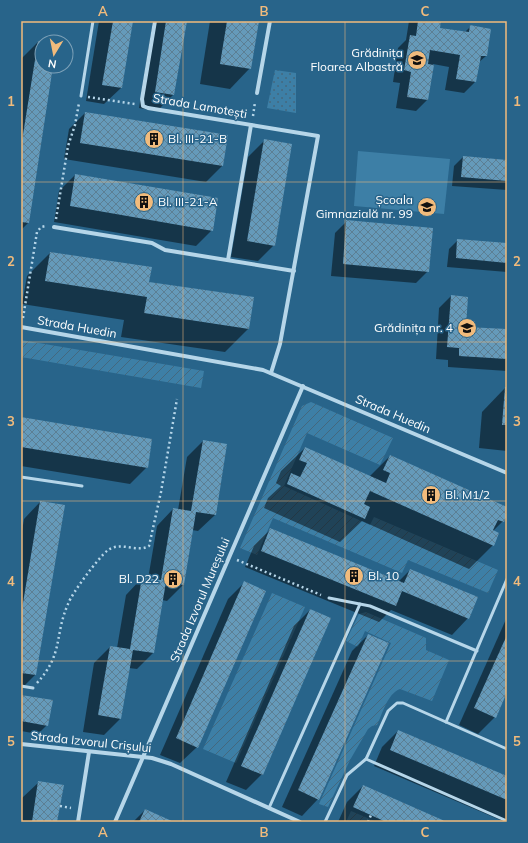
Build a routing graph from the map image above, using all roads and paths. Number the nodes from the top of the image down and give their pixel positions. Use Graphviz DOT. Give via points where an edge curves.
graph roads {
  1 [pos="93,21"];
  2 [pos="155,21"];
  3 [pos="270,21"];
  4 [pos="257,92"];
  5 [pos="81,96"];
  6 [pos="143,106"];
  7 [pos="251,125"];
  8 [pos="54,227"];
  9 [pos="228,260"];
  10 [pos="294,271"];
  11 [pos="21,328"];
  12 [pos="272,373"];
  13 [pos="303,386"];
  14 [pos="177,398"];
  15 [pos="507,473"];
  16 [pos="21,476"];
  17 [pos="82,486"];
  18 [pos="230,556"];
  19 [pos="507,579"];
  20 [pos="329,598"];
  21 [pos="360,604"];
  22 [pos="477,651"];
  23 [pos="21,686"];
  24 [pos="33,688"];
  25 [pos="446,722"];
  26 [pos="21,744"];
  27 [pos="507,749"];
  28 [pos="89,752"];
  29 [pos="143,756"];
  30 [pos="366,759"];
  31 [pos="269,808"];
  32 [pos="371,815"];
  33 [pos="507,821"];
  34 [pos="78,822"];
  35 [pos="115,822"];
  36 [pos="300,822"];
  37 [pos="325,822"];
  38 [pos="368,822"];
  1 -- 5 [label="lane"];
  2 -- 6 [label="street, Strada Lamotești"];
  3 -- 4 [label="street, Strada Lamotești"];
  4 -- 7 [label="path"];
  5 -- 6 [label="path"];
  5 -- 8 [label="path" via="68,146"];
  6 -- 7 [label="street, Strada Lamotești"];
  7 -- 9 [label="street, Strada Lamotești"];
  7 -- 10 [label="street" via="318,136"];
  8 -- 9 [label="street" via="152,243 165,250"];
  8 -- 11 [label="path" via="41,227 36,232"];
  9 -- 10 [label="street"];
  10 -- 12 [label="street"];
  11 -- 12 [label="street, Strada Huedin" via="251,367"];
  12 -- 13 [label="street, Strada Huedin"];
  13 -- 15 [label="street, Strada Huedin"];
  13 -- 18 [label="street, Strada Izvorul Mureșului"];
  14 -- 24 [label="path" via="160,499 149,546 143,549 116,547 106,552 71,598 53,662"];
  16 -- 17 [label="lane"];
  18 -- 20 [label="path"];
  18 -- 29 [label="street, Strada Izvorul Mureșului"];
  19 -- 22 [label="lane"];
  20 -- 21 [label="lane"];
  21 -- 22 [label="lane"];
  21 -- 31 [label="lane"];
  22 -- 25 [label="lane"];
  23 -- 24 [label="lane"];
  25 -- 27 [label="lane"];
  25 -- 30 [label="lane" via="403,703 397,703 388,711"];
  26 -- 28 [label="street, Strada Izvorul Crișului"];
  28 -- 29 [label="street, Strada Izvorul Crișului"];
  28 -- 34 [label="street"];
  29 -- 31 [label="street, Strada Izvorul Crișului" via="171,764"];
  29 -- 35 [label="street, Strada Izvorul Mureșului"];
  30 -- 33 [label="lane"];
  30 -- 37 [label="lane" via="347,775"];
  31 -- 36 [label="street, Strada Izvorul Crișului"];
  32 -- 38 [label="path"];
}
